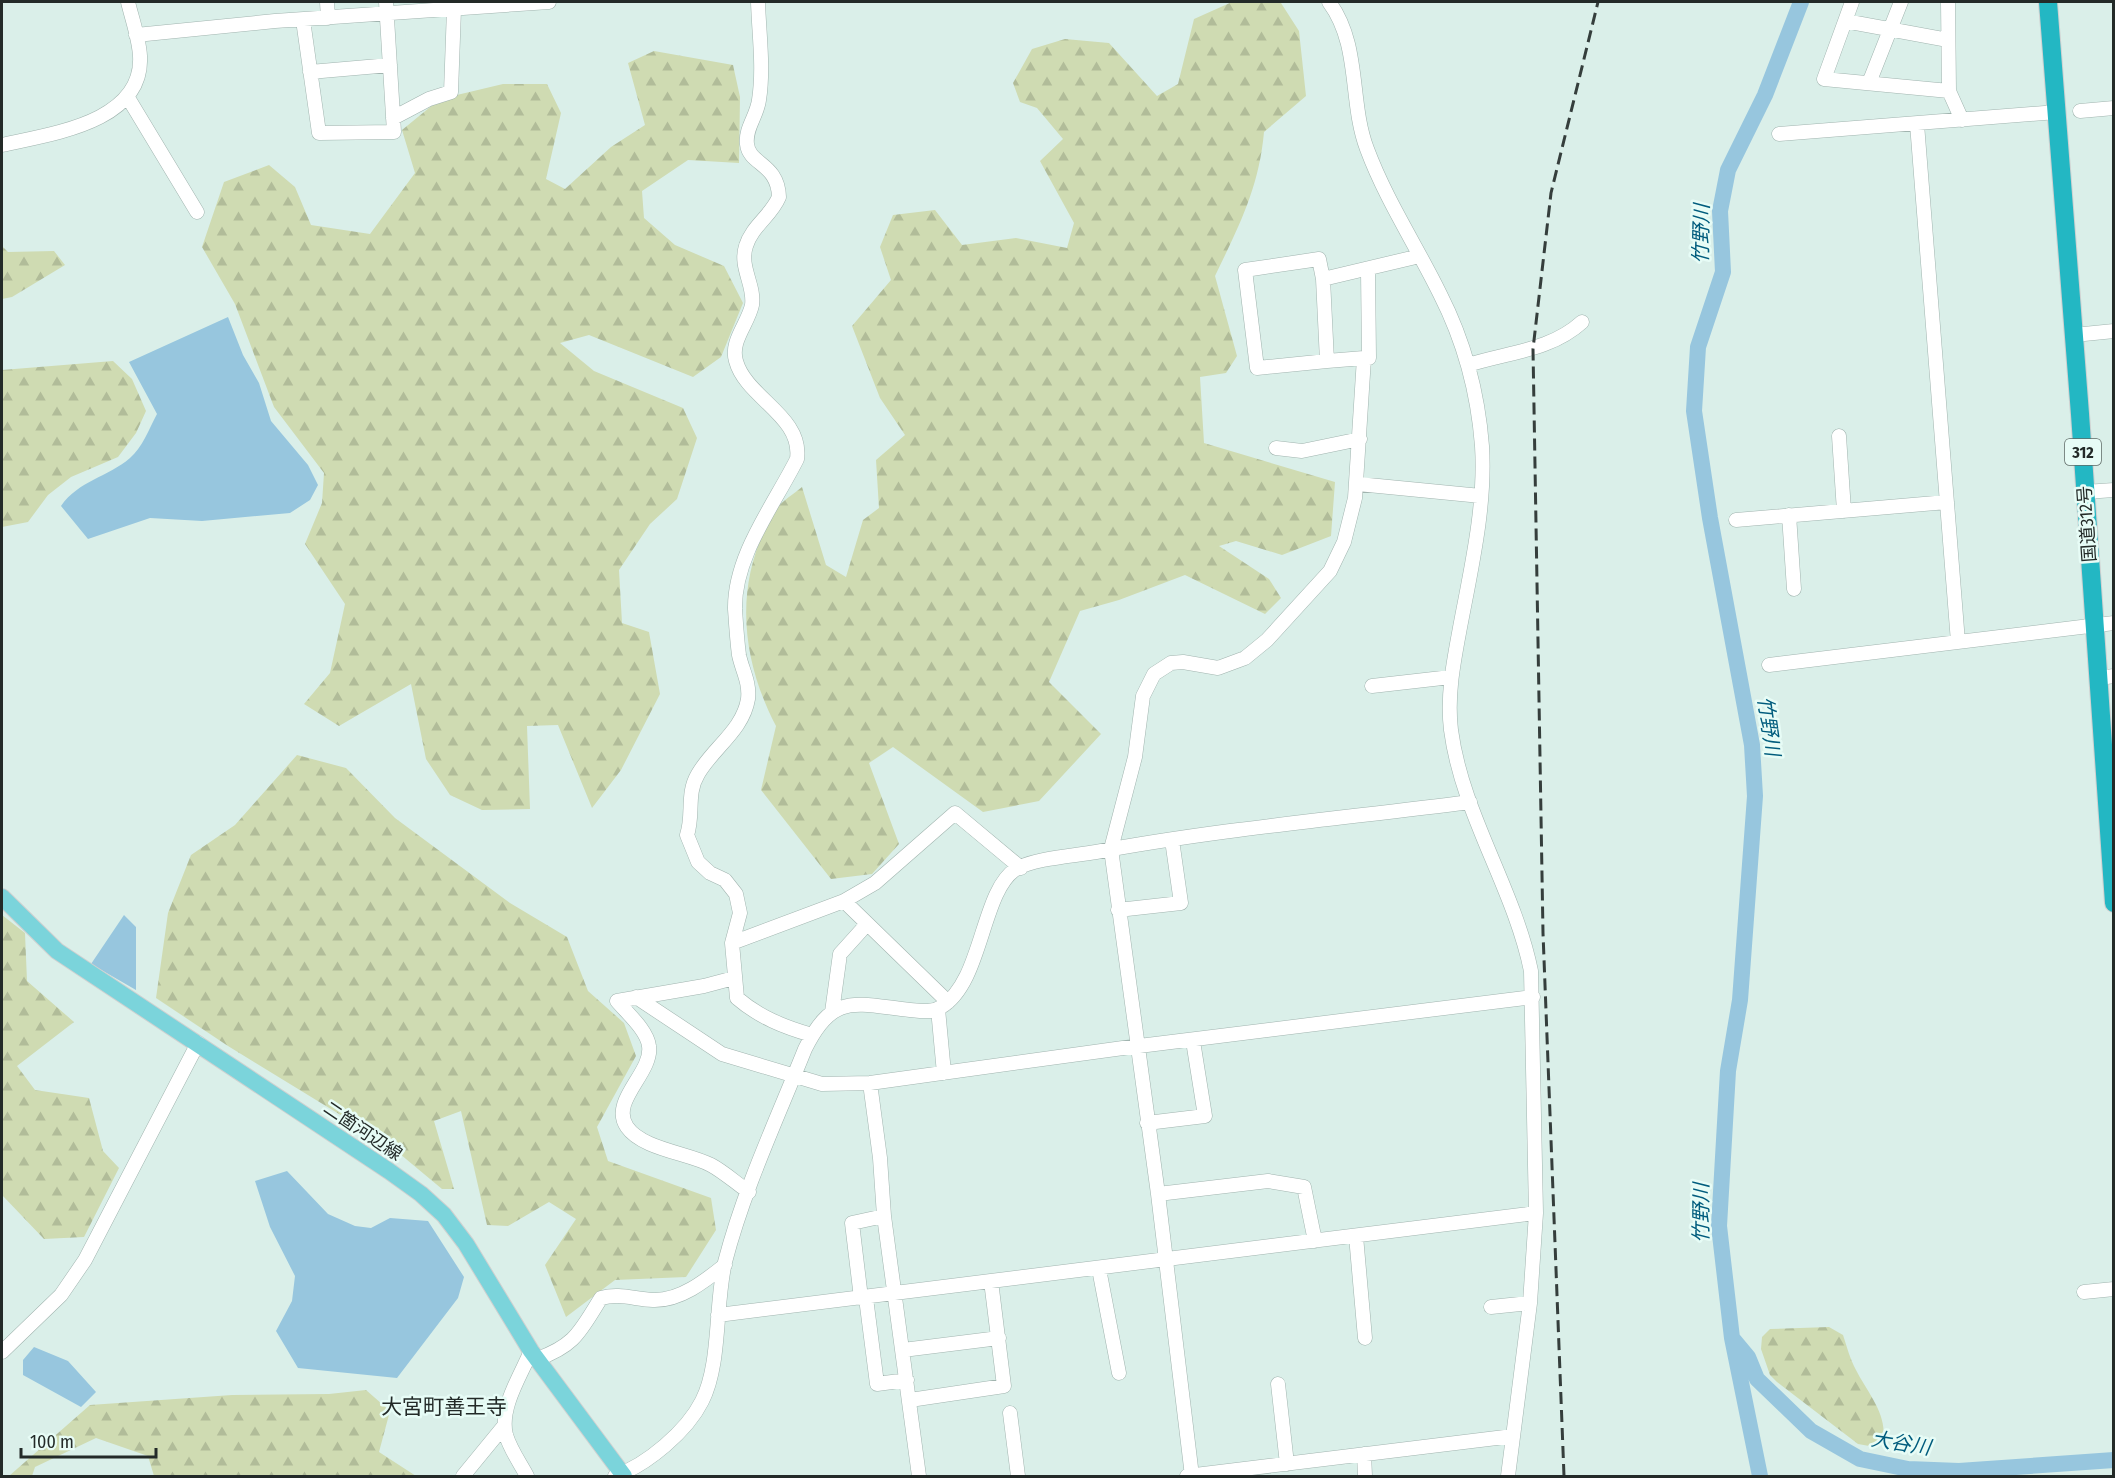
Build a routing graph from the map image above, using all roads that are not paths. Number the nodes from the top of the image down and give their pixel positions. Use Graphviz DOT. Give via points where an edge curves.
graph roads {
  1 [pos="128,2"];
  2 [pos="327,2"];
  3 [pos="549,2"];
  4 [pos="759,2"];
  5 [pos="1329,2"];
  6 [pos="1852,2"];
  7 [pos="1900,2"];
  8 [pos="1948,2"];
  9 [pos="2048,2"];
  10 [pos="387,7"];
  11 [pos="454,9"];
  12 [pos="328,18"];
  13 [pos="303,20"];
  14 [pos="1845,21"];
  15 [pos="1889,30"];
  16 [pos="136,35"];
  17 [pos="1948,40"];
  18 [pos="390,64"];
  19 [pos="310,72"];
  20 [pos="1869,83"];
  21 [pos="1949,91"];
  22 [pos="127,96"];
  23 [pos="2114,108"];
  24 [pos="2080,111"];
  25 [pos="2057,112"];
  26 [pos="393,118"];
  27 [pos="1962,120"];
  28 [pos="1917,124"];
  29 [pos="1779,134"];
  30 [pos="2,146"];
  31 [pos="197,212"];
  32 [pos="1420,256"];
  33 [pos="1368,271"];
  34 [pos="1323,279"];
  35 [pos="1582,322"];
  36 [pos="2114,332"];
  37 [pos="2074,334"];
  38 [pos="1364,358"];
  39 [pos="1328,361"];
  40 [pos="1468,365"];
  41 [pos="1839,436"];
  42 [pos="1360,438"];
  43 [pos="1276,448"];
  44 [pos="1358,484"];
  45 [pos="2114,490"];
  46 [pos="2085,492"];
  47 [pos="1481,496"];
  48 [pos="1947,502"];
  49 [pos="1844,511"];
  50 [pos="1789,515"];
  51 [pos="1736,520"];
  52 [pos="1794,589"];
  53 [pos="2114,623"];
  54 [pos="2093,625"];
  55 [pos="1958,642"];
  56 [pos="1768,665"];
  57 [pos="1451,677"];
  58 [pos="2106,677"];
  59 [pos="1372,686"];
  60 [pos="2108,732"];
  61 [pos="1470,802"];
  62 [pos="1172,840"];
  63 [pos="1111,849"];
  64 [pos="1021,868"];
  65 [pos="2,897"];
  66 [pos="844,901"];
  67 [pos="2114,903"];
  68 [pos="1118,910"];
  69 [pos="867,924"];
  70 [pos="732,943"];
  71 [pos="734,978"];
  72 [pos="636,997"];
  73 [pos="1533,997"];
  74 [pos="943,1005"];
  75 [pos="832,1012"];
  76 [pos="812,1035"];
  77 [pos="1193,1041"];
  78 [pos="198,1043"];
  79 [pos="1138,1047"];
  80 [pos="944,1073"];
  81 [pos="794,1077"];
  82 [pos="870,1083"];
  83 [pos="1147,1123"];
  84 [pos="748,1192"];
  85 [pos="1158,1194"];
  86 [pos="1536,1213"];
  87 [pos="884,1216"];
  88 [pos="1356,1236"];
  89 [pos="1315,1241"];
  90 [pos="1165,1262"];
  91 [pos="724,1265"];
  92 [pos="1100,1269"];
  93 [pos="991,1281"];
  94 [pos="2114,1289"];
  95 [pos="2084,1292"];
  96 [pos="894,1293"];
  97 [pos="863,1298"];
  98 [pos="1530,1303"];
  99 [pos="1491,1307"];
  100 [pos="718,1315"];
  101 [pos="999,1338"];
  102 [pos="1365,1338"];
  103 [pos="903,1350"];
  104 [pos="2,1352"];
  105 [pos="534,1355"];
  106 [pos="1119,1373"];
  107 [pos="907,1380"];
  108 [pos="1278,1384"];
  109 [pos="910,1400"];
  110 [pos="1010,1413"];
  111 [pos="504,1426"];
  112 [pos="1513,1436"];
  113 [pos="1364,1454"];
  114 [pos="1287,1464"];
  115 [pos="463,1476"];
  116 [pos="527,1476"];
  117 [pos="620,1476"];
  118 [pos="919,1476"];
  119 [pos="1018,1476"];
  120 [pos="1187,1476"];
  121 [pos="1192,1476"];
  122 [pos="1365,1476"];
  123 [pos="1508,1476"];
  1 -- 16 [label="street"];
  2 -- 12 [label="street"];
  3 -- 11 [label="street"];
  4 -- 70 [label="street" via="760,92 747,132 747,147 775,177 779,197 754,228 745,249 745,270 753,295 737,340 735,358 746,379 790,430 798,447 796,459 744,562 737,586 737,632 748,685 742,718 698,775 689,801 690,847 698,862 725,880 736,894 740,913"];
  5 -- 32 [label="street" via="1347,36 1365,143 1377,176"];
  6 -- 14 [label="street"];
  7 -- 15 [label="street"];
  8 -- 17 [label="street"];
  9 -- 25 [label="highway, 国道312号 / 312"];
  10 -- 11 [label="street"];
  10 -- 12 [label="street"];
  10 -- 18 [label="street"];
  11 -- 26 [label="street" via="451,92"];
  12 -- 13 [label="street"];
  13 -- 16 [label="street"];
  13 -- 19 [label="street"];
  14 -- 15 [label="street"];
  14 -- 20 [label="street" via="1824,79"];
  15 -- 17 [label="street"];
  15 -- 20 [label="street"];
  16 -- 22 [label="street" via="140,56 137,78"];
  17 -- 21 [label="street"];
  18 -- 19 [label="street"];
  18 -- 26 [label="street"];
  19 -- 26 [label="street" via="319,133 394,132"];
  20 -- 21 [label="street"];
  21 -- 27 [label="street"];
  22 -- 30 [label="street" via="94,121"];
  22 -- 31 [label="street"];
  23 -- 24 [label="street"];
  25 -- 27 [label="street"];
  25 -- 37 [label="highway, 国道312号 / 312"];
  27 -- 28 [label="street"];
  28 -- 29 [label="street"];
  28 -- 48 [label="street"];
  32 -- 33 [label="street"];
  32 -- 40 [label="street" via="1456,329"];
  33 -- 34 [label="street"];
  33 -- 38 [label="street" via="1369,358"];
  34 -- 39 [label="street"];
  34 -- 39 [label="street" via="1318,259 1245,270 1257,368"];
  35 -- 40 [label="street" via="1547,345"];
  36 -- 37 [label="street"];
  37 -- 46 [label="highway, 国道312号 / 312"];
  38 -- 39 [label="street"];
  38 -- 42 [label="street"];
  40 -- 47 [label="street" via="1482,446"];
  41 -- 49 [label="street"];
  42 -- 43 [label="street" via="1302,451"];
  42 -- 44 [label="street"];
  44 -- 47 [label="street"];
  44 -- 63 [label="street" via="1344,542 1330,571 1261,646 1231,666 1218,669 1171,663 1161,667 1147,683 1133,766"];
  45 -- 46 [label="street"];
  46 -- 54 [label="highway, 国道312号 / 312"];
  47 -- 57 [label="street"];
  48 -- 49 [label="street"];
  48 -- 55 [label="street"];
  49 -- 50 [label="street"];
  50 -- 51 [label="street"];
  50 -- 52 [label="street"];
  53 -- 54 [label="street"];
  54 -- 55 [label="street"];
  54 -- 58 [label="highway, 国道312号 / 312"];
  55 -- 56 [label="street"];
  57 -- 59 [label="street"];
  57 -- 61 [label="street" via="1450,726"];
  58 -- 60 [label="highway, 国道312号 / 312"];
  60 -- 67 [label="highway, 国道312号 / 312"];
  61 -- 62 [label="street"];
  61 -- 73 [label="street" via="1525,941"];
  62 -- 63 [label="street"];
  62 -- 68 [label="street" via="1181,903"];
  63 -- 64 [label="street"];
  63 -- 68 [label="street"];
  64 -- 66 [label="street" via="955,813 875,883"];
  64 -- 74 [label="street" via="998,892 974,959"];
  65 -- 78 [label="main road, 二箇河辺線" via="57,951"];
  66 -- 69 [label="street"];
  66 -- 70 [label="street"];
  68 -- 79 [label="street"];
  69 -- 74 [label="street"];
  69 -- 75 [label="street" via="840,954"];
  70 -- 71 [label="street"];
  71 -- 72 [label="street"];
  71 -- 76 [label="street" via="737,998 750,1010 779,1025"];
  72 -- 81 [label="street" via="722,1054"];
  72 -- 84 [label="street" via="617,1001 649,1045 648,1058 627,1096 623,1111 626,1126 646,1141 713,1166"];
  73 -- 77 [label="street"];
  73 -- 86 [label="street"];
  74 -- 75 [label="street" via="926,1012 856,1004"];
  74 -- 80 [label="street"];
  75 -- 76 [label="street"];
  76 -- 81 [label="street"];
  77 -- 79 [label="street"];
  77 -- 83 [label="street" via="1205,1116"];
  78 -- 104 [label="street" via="85,1260 62,1295"];
  78 -- 105 [label="main road, 二箇河辺線" via="405,1182 444,1215"];
  79 -- 80 [label="street"];
  79 -- 83 [label="street"];
  80 -- 82 [label="street"];
  81 -- 82 [label="street" via="822,1084"];
  81 -- 84 [label="street"];
  82 -- 87 [label="street"];
  83 -- 85 [label="street"];
  84 -- 91 [label="street"];
  85 -- 89 [label="street" via="1268,1181 1304,1187"];
  85 -- 90 [label="street"];
  86 -- 88 [label="street"];
  86 -- 98 [label="street"];
  87 -- 96 [label="street"];
  87 -- 97 [label="street" via="852,1223"];
  88 -- 89 [label="street"];
  88 -- 102 [label="street"];
  89 -- 90 [label="street"];
  90 -- 92 [label="street"];
  90 -- 121 [label="street"];
  91 -- 100 [label="street"];
  91 -- 105 [label="street" via="701,1285 673,1296 655,1300 614,1294 601,1298 562,1350"];
  92 -- 93 [label="street"];
  92 -- 106 [label="street"];
  93 -- 96 [label="street"];
  93 -- 101 [label="street"];
  94 -- 95 [label="street"];
  96 -- 97 [label="street"];
  96 -- 103 [label="street"];
  97 -- 100 [label="street"];
  97 -- 107 [label="street" via="876,1384"];
  98 -- 99 [label="street"];
  98 -- 112 [label="street"];
  100 -- 117 [label="street" via="710,1376 690,1421 675,1438"];
  101 -- 103 [label="street"];
  101 -- 109 [label="street" via="1004,1386"];
  103 -- 107 [label="street"];
  105 -- 111 [label="street" via="507,1407"];
  105 -- 117 [label="main road, 二箇河辺線"];
  107 -- 109 [label="street"];
  108 -- 114 [label="street"];
  109 -- 118 [label="street"];
  110 -- 119 [label="street"];
  111 -- 115 [label="street"];
  111 -- 116 [label="street"];
  112 -- 113 [label="street"];
  112 -- 123 [label="street"];
  113 -- 114 [label="street"];
  113 -- 122 [label="street"];
  114 -- 121 [label="street"];
  120 -- 121 [label="street"];
}
